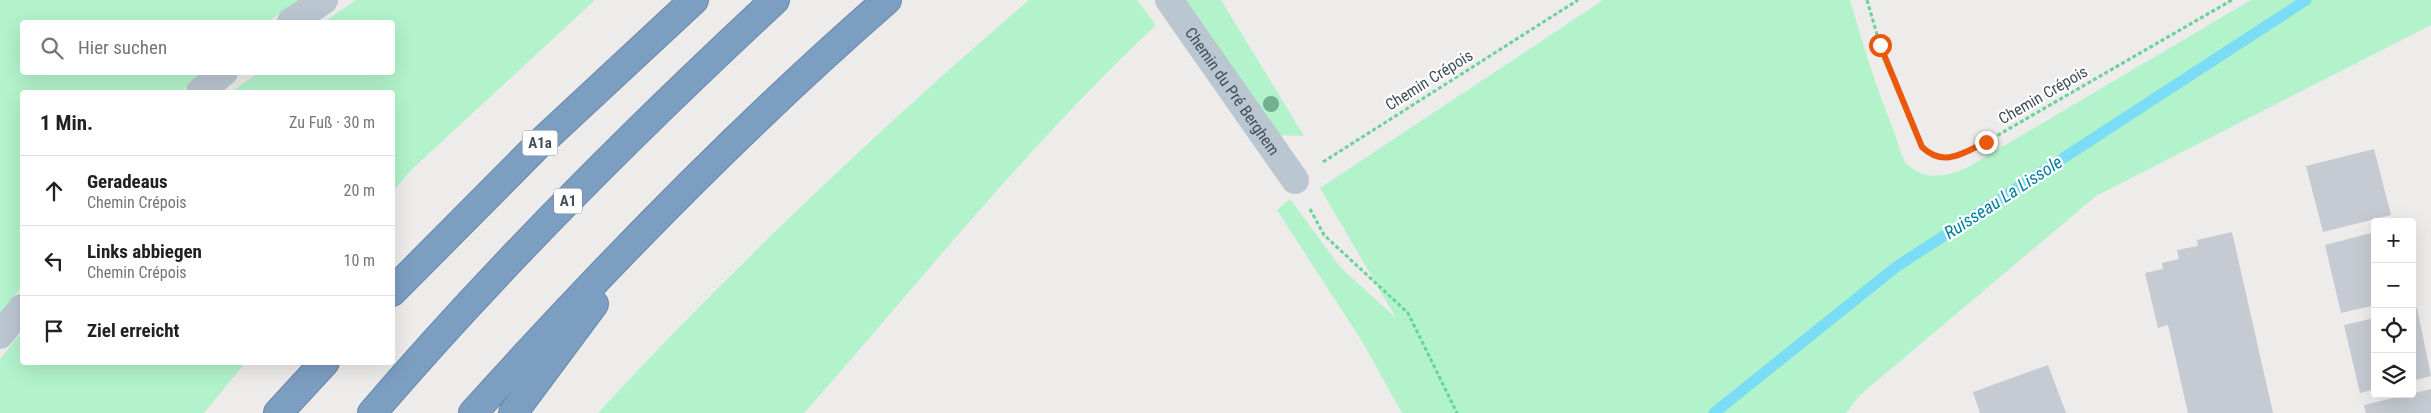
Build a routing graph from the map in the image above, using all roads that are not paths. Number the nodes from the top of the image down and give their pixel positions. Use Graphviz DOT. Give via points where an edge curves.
graph roads {
  1 [pos="324,0"];
  2 [pos="694,0"];
  3 [pos="775,0"];
  4 [pos="886,0"];
  5 [pos="1170,1"];
  6 [pos="294,20"];
  7 [pos="220,75"];
  8 [pos="202,90"];
  9 [pos="1295,180"];
  10 [pos="664,210"];
  11 [pos="395,289"];
  12 [pos="20,310"];
  13 [pos="0,335"];
  14 [pos="322,365"];
  15 [pos="278,413"];
  16 [pos="372,413"];
  17 [pos="473,413"];
  18 [pos="512,413"];
  1 -- 6 [label="street"];
  2 -- 11 [label="highway, A1a" via="537,146"];
  3 -- 16 [label="highway, A1" via="594,174"];
  4 -- 10 [label="highway"];
  5 -- 9 [label="street, Chemin du Pré Berghem"];
  7 -- 8 [label="street"];
  10 -- 17 [label="highway"];
  10 -- 18 [label="highway"];
  12 -- 13 [label="street"];
  14 -- 15 [label="highway"];
}
